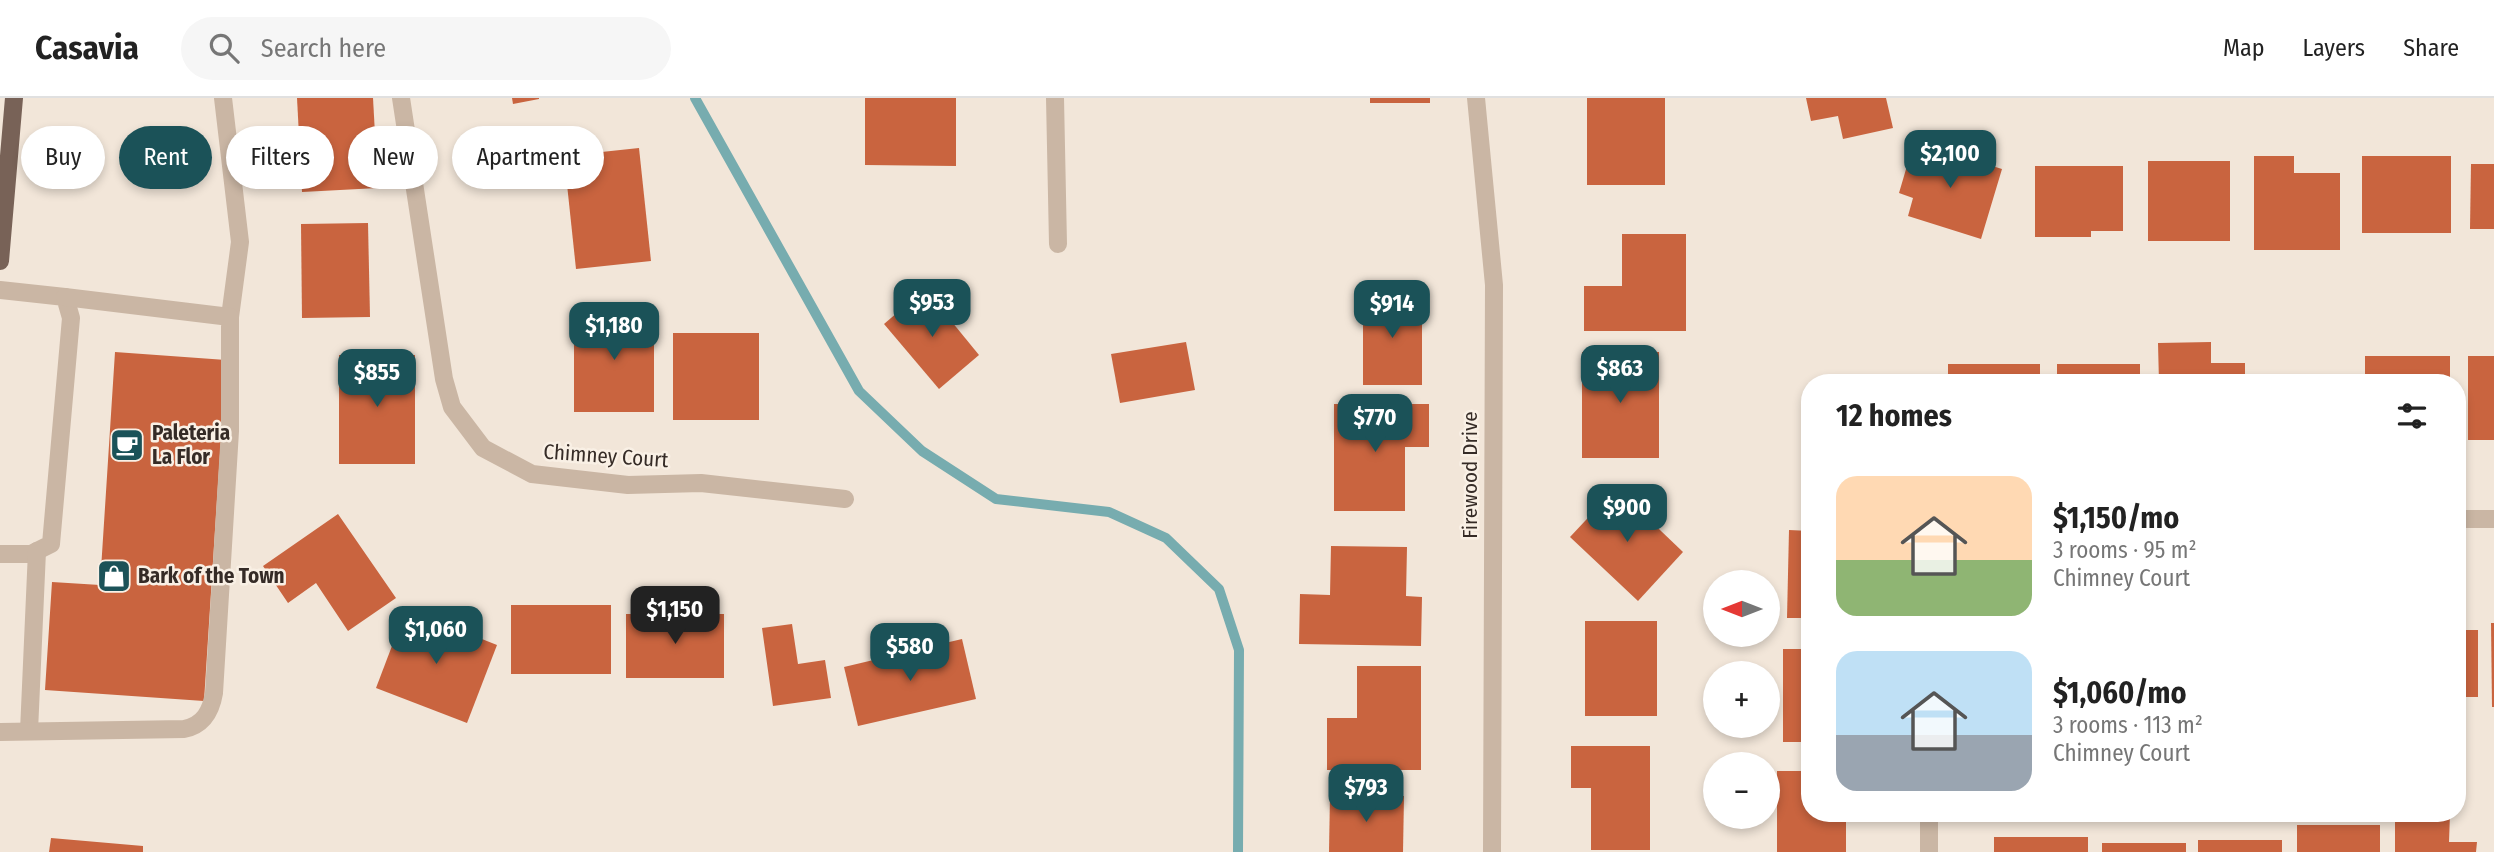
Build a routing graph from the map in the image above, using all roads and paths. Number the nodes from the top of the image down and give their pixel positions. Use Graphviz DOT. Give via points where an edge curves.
graph roads {
  1 [pos="14,98"];
  2 [pos="223,98"];
  3 [pos="401,98"];
  4 [pos="1055,98"];
  5 [pos="1476,98"];
  6 [pos="1058,244"];
  7 [pos="0,261"];
  8 [pos="0,290"];
  9 [pos="65,297"];
  10 [pos="230,317"];
  11 [pos="845,499"];
  12 [pos="2466,519"];
  13 [pos="2494,519"];
  14 [pos="37,551"];
  15 [pos="0,554"];
  16 [pos="0,732"];
  17 [pos="29,732"];
  18 [pos="1929,822"];
  19 [pos="1492,852"];
  20 [pos="1929,852"];
  1 -- 7 [label="main road"];
  2 -- 10 [label="street" via="240,242"];
  3 -- 11 [label="street, Chimney Court" via="444,380 452,407 483,448 532,474 628,485 701,483"];
  4 -- 6 [label="street"];
  5 -- 19 [label="street, Firewood Drive" via="1494,285"];
  8 -- 9 [label="street"];
  9 -- 10 [label="street"];
  9 -- 14 [label="street" via="71,318 51,544"];
  10 -- 17 [label="street" via="230,431 212,706 197,724 184,729"];
  12 -- 13 [label="street"];
  14 -- 15 [label="street"];
  14 -- 17 [label="street"];
  16 -- 17 [label="street"];
  18 -- 20 [label="street"];
}
